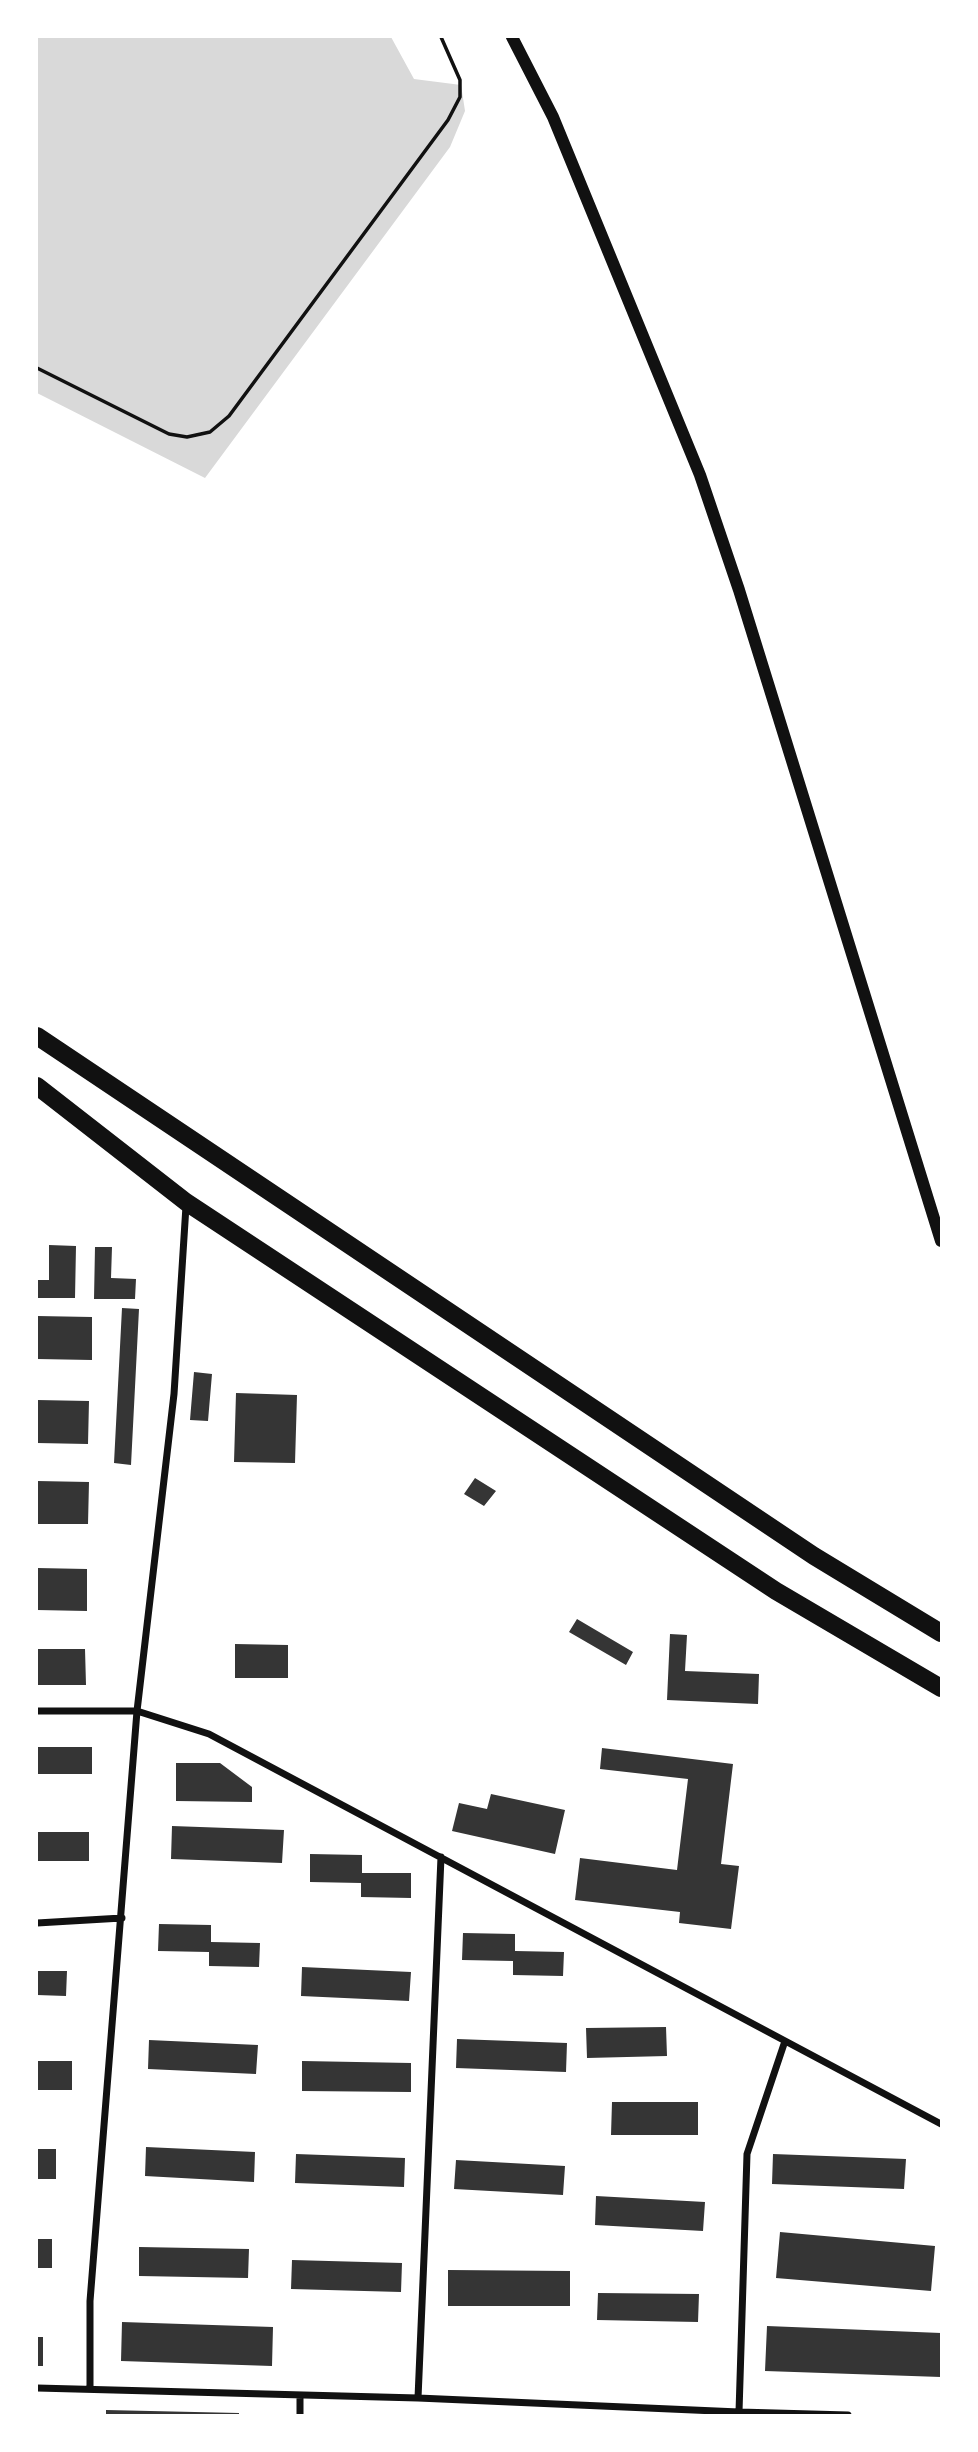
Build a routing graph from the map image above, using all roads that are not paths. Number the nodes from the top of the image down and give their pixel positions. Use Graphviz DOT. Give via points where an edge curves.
graph roads {
  1 [pos="512,37"];
  2 [pos="37,1037"];
  3 [pos="37,1086"];
  4 [pos="186,1202"];
  5 [pos="941,1241"];
  6 [pos="941,1633"];
  7 [pos="941,1688"];
  8 [pos="37,1711"];
  9 [pos="137,1711"];
  10 [pos="441,1857"];
  11 [pos="122,1918"];
  12 [pos="37,1923"];
  13 [pos="785,2041"];
  14 [pos="941,2124"];
  15 [pos="90,2387"];
  16 [pos="37,2388"];
  17 [pos="300,2395"];
  18 [pos="418,2398"];
  19 [pos="739,2412"];
  20 [pos="300,2415"];
  21 [pos="848,2415"];
  1 -- 5 [label="street" via="558,129 700,475"];
  2 -- 6 [label="main road" via="803,1548"];
  3 -- 4 [label="main road"];
  4 -- 7 [label="main road" via="776,1591"];
  4 -- 9 [label="street" via="174,1394"];
  8 -- 9 [label="street"];
  9 -- 10 [label="street" via="209,1734"];
  9 -- 11 [label="street"];
  10 -- 13 [label="street"];
  10 -- 18 [label="street"];
  11 -- 12 [label="street"];
  11 -- 15 [label="street" via="90,2301"];
  13 -- 14 [label="street"];
  13 -- 19 [label="street" via="747,2154"];
  15 -- 16 [label="street"];
  15 -- 17 [label="street"];
  17 -- 18 [label="street"];
  17 -- 20 [label="street"];
  18 -- 19 [label="street"];
  19 -- 21 [label="street"];
}
